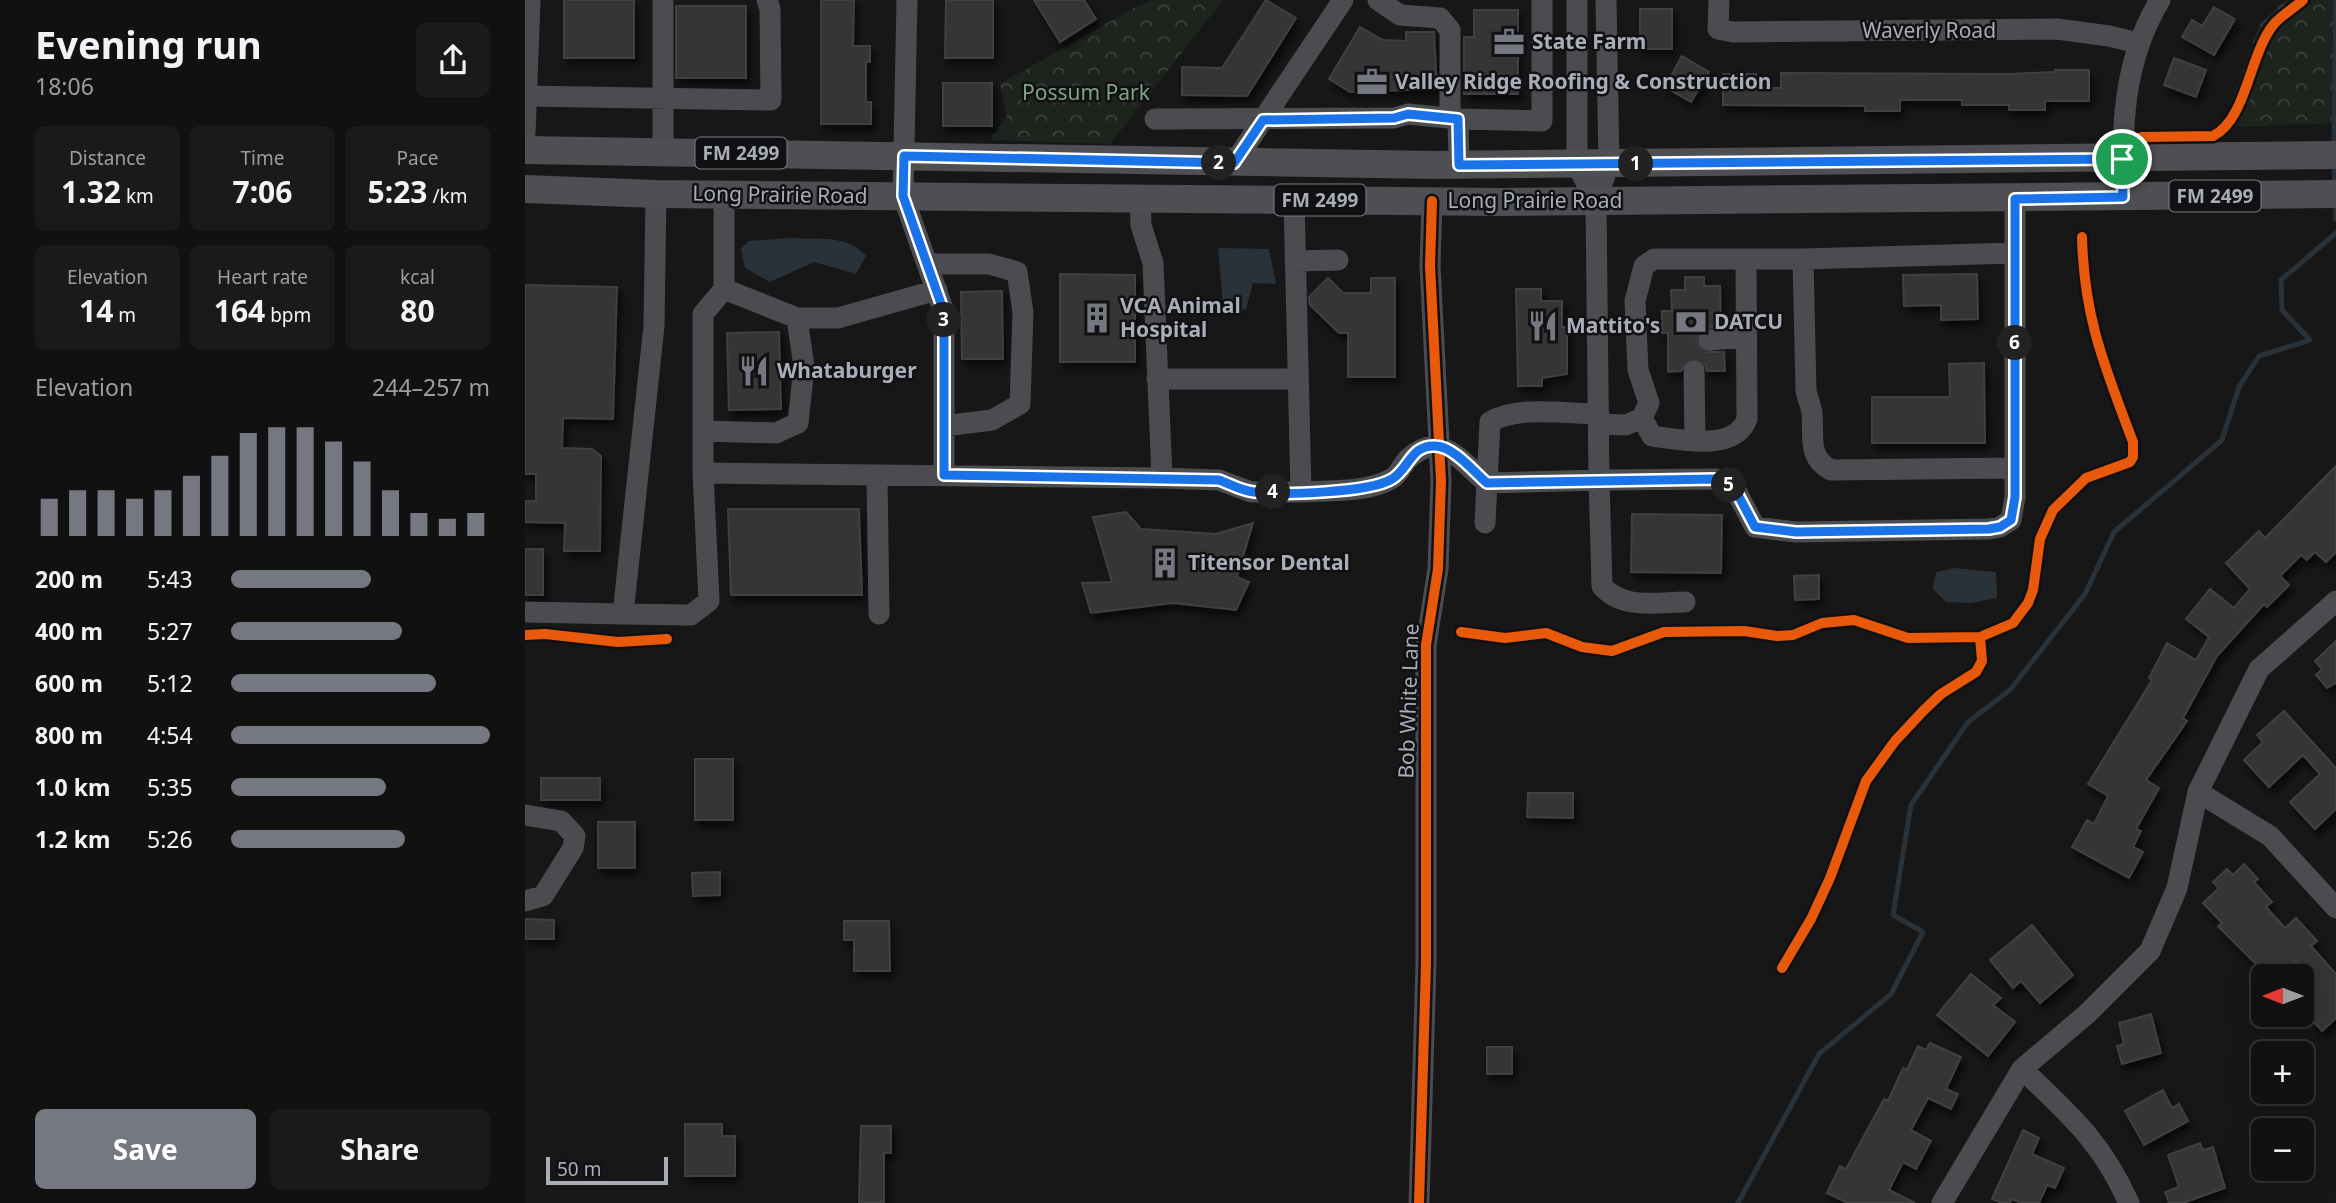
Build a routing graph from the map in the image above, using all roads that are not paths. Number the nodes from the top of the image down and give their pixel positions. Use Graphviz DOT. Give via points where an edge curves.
graph roads {
  1 [pos="530,0"];
  2 [pos="663,0"];
  3 [pos="767,0"];
  4 [pos="907,0"];
  5 [pos="1343,0"];
  6 [pos="1378,0"];
  7 [pos="1577,0"];
  8 [pos="1606,0"];
  9 [pos="1719,0"];
  10 [pos="2160,0"];
  11 [pos="1542,1"];
  12 [pos="2138,43"];
  13 [pos="526,96"];
  14 [pos="663,100"];
  15 [pos="1454,118"];
  16 [pos="1155,119"];
  17 [pos="1263,120"];
  18 [pos="525,134"];
  19 [pos="525,150"];
  20 [pos="663,152"];
  21 [pos="2324,155"];
  22 [pos="904,156"];
  23 [pos="2122,159"];
  24 [pos="1234,163"];
  25 [pos="1609,164"];
  26 [pos="1459,165"];
  27 [pos="1577,165"];
  28 [pos="525,189"];
  29 [pos="656,194"];
  30 [pos="724,194"];
  31 [pos="2336,194"];
  32 [pos="903,196"];
  33 [pos="2123,197"];
  34 [pos="1140,198"];
  35 [pos="2015,199"];
  36 [pos="1294,200"];
  37 [pos="1431,201"];
  38 [pos="1596,201"];
  39 [pos="2015,253"];
  40 [pos="1746,259"];
  41 [pos="1803,259"];
  42 [pos="1338,260"];
  43 [pos="1295,261"];
  44 [pos="927,264"];
  45 [pos="724,289"];
  46 [pos="937,290"];
  47 [pos="797,318"];
  48 [pos="1746,337"];
  49 [pos="1709,340"];
  50 [pos="1694,371"];
  51 [pos="1157,379"];
  52 [pos="1298,379"];
  53 [pos="1642,418"];
  54 [pos="1598,419"];
  55 [pos="944,426"];
  56 [pos="703,431"];
  57 [pos="1695,439"];
  58 [pos="1439,446"];
  59 [pos="2014,468"];
  60 [pos="703,473"];
  61 [pos="877,475"];
  62 [pos="944,475"];
  63 [pos="1162,478"];
  64 [pos="1599,480"];
  65 [pos="1487,483"];
  66 [pos="1301,492"];
  67 [pos="1485,523"];
  68 [pos="2336,601"];
  69 [pos="1685,602"];
  70 [pos="525,612"];
  71 [pos="623,614"];
  72 [pos="879,614"];
  73 [pos="2198,792"];
  74 [pos="525,815"];
  75 [pos="525,901"];
  76 [pos="2336,908"];
  77 [pos="2022,1069"];
  78 [pos="1419,1203"];
  79 [pos="1942,1203"];
  80 [pos="2129,1203"];
  1 -- 13 [label="street"];
  2 -- 14 [label="street"];
  3 -- 14 [label="street" via="771,100"];
  4 -- 22 [label="street"];
  5 -- 17 [label="street"];
  6 -- 15 [label="street" via="1400,15 1440,18 1450,30"];
  7 -- 11 [label="street"];
  7 -- 27 [label="street"];
  8 -- 25 [label="street"];
  9 -- 12 [label="street, Waverly Road" via="1718,29 1733,32 2057,30"];
  10 -- 12 [label="street"];
  11 -- 15 [label="street" via="1542,121"];
  12 -- 23 [label="street" via="2124,107"];
  13 -- 14 [label="street"];
  13 -- 18 [label="street"];
  14 -- 20 [label="street"];
  15 -- 17 [label="street" via="1408,114"];
  15 -- 26 [label="street"];
  16 -- 17 [label="street"];
  17 -- 24 [label="street"];
  19 -- 20 [label="main road, Long Prairie Road / FM 2499"];
  20 -- 22 [label="main road, Long Prairie Road / FM 2499"];
  21 -- 23 [label="main road, Long Prairie Road / FM 2499"];
  22 -- 24 [label="main road, Long Prairie Road / FM 2499"];
  22 -- 32 [label="street"];
  23 -- 25 [label="main road, Long Prairie Road / FM 2499"];
  23 -- 33 [label="street"];
  24 -- 26 [label="main road, Long Prairie Road / FM 2499"];
  25 -- 27 [label="main road, Long Prairie Road / FM 2499"];
  25 -- 38 [label="street"];
  26 -- 27 [label="main road, Long Prairie Road / FM 2499"];
  27 -- 38 [label="street"];
  28 -- 29 [label="main road, Long Prairie Road / FM 2499"];
  29 -- 30 [label="main road, Long Prairie Road / FM 2499"];
  29 -- 71 [label="street" via="654,326"];
  30 -- 32 [label="main road, Long Prairie Road / FM 2499"];
  30 -- 45 [label="street"];
  31 -- 33 [label="main road, Long Prairie Road / FM 2499"];
  32 -- 34 [label="main road, Long Prairie Road / FM 2499"];
  32 -- 44 [label="street"];
  33 -- 35 [label="main road, Long Prairie Road / FM 2499"];
  34 -- 36 [label="main road, Long Prairie Road / FM 2499"];
  34 -- 51 [label="street" via="1141,225 1153,263"];
  35 -- 38 [label="main road, Long Prairie Road / FM 2499"];
  35 -- 39 [label="street"];
  36 -- 37 [label="main road, Long Prairie Road / FM 2499"];
  36 -- 43 [label="street"];
  37 -- 38 [label="main road, Long Prairie Road / FM 2499"];
  37 -- 58 [label="street, Bob White Lane" via="1430,278"];
  38 -- 54 [label="street"];
  39 -- 41 [label="street"];
  39 -- 59 [label="street"];
  40 -- 41 [label="street"];
  40 -- 48 [label="street"];
  40 -- 53 [label="street" via="1654,259 1644,266 1635,301 1638,370 1649,403"];
  41 -- 59 [label="street" via="1806,390 1812,409 1812,448 1819,462 1831,470"];
  42 -- 43 [label="street"];
  43 -- 52 [label="street"];
  44 -- 46 [label="street"];
  44 -- 55 [label="street" via="989,264 1017,272 1023,312 1020,404 992,420"];
  45 -- 47 [label="street"];
  45 -- 56 [label="street" via="703,314"];
  46 -- 47 [label="street" via="838,318"];
  46 -- 55 [label="street" via="944,312"];
  47 -- 56 [label="street" via="804,368 798,423 776,433"];
  48 -- 49 [label="street"];
  48 -- 57 [label="street" via="1744,428 1740,434 1722,439"];
  50 -- 57 [label="street"];
  51 -- 52 [label="street"];
  51 -- 63 [label="street"];
  52 -- 66 [label="street"];
  53 -- 54 [label="street" via="1626,425"];
  53 -- 57 [label="street" via="1652,436"];
  54 -- 64 [label="street"];
  54 -- 65 [label="street" via="1501,415 1490,422"];
  55 -- 62 [label="street"];
  56 -- 60 [label="street"];
  58 -- 65 [label="street" via="1449,449"];
  58 -- 66 [label="street" via="1423,447 1394,478 1372,487"];
  58 -- 78 [label="street, Bob White Lane" via="1438,569 1426,645 1426,963"];
  59 -- 64 [label="street" via="2011,520 1989,529 1796,532 1755,527 1735,489 1716,479"];
  60 -- 61 [label="street"];
  60 -- 71 [label="street" via="709,601 691,615"];
  61 -- 62 [label="street"];
  61 -- 72 [label="street"];
  62 -- 63 [label="street"];
  63 -- 66 [label="street" via="1219,480 1251,492"];
  64 -- 65 [label="street"];
  64 -- 69 [label="street" via="1602,586 1612,598 1624,602"];
  65 -- 67 [label="street"];
  68 -- 73 [label="street" via="2259,669"];
  70 -- 71 [label="street"];
  73 -- 76 [label="street" via="2270,836"];
  73 -- 77 [label="street" via="2177,888 2150,951 2088,1013"];
  74 -- 75 [label="street" via="561,821 575,836 573,848 543,896"];
  77 -- 79 [label="street"];
  77 -- 80 [label="street" via="2088,1132 2115,1171"];
}
